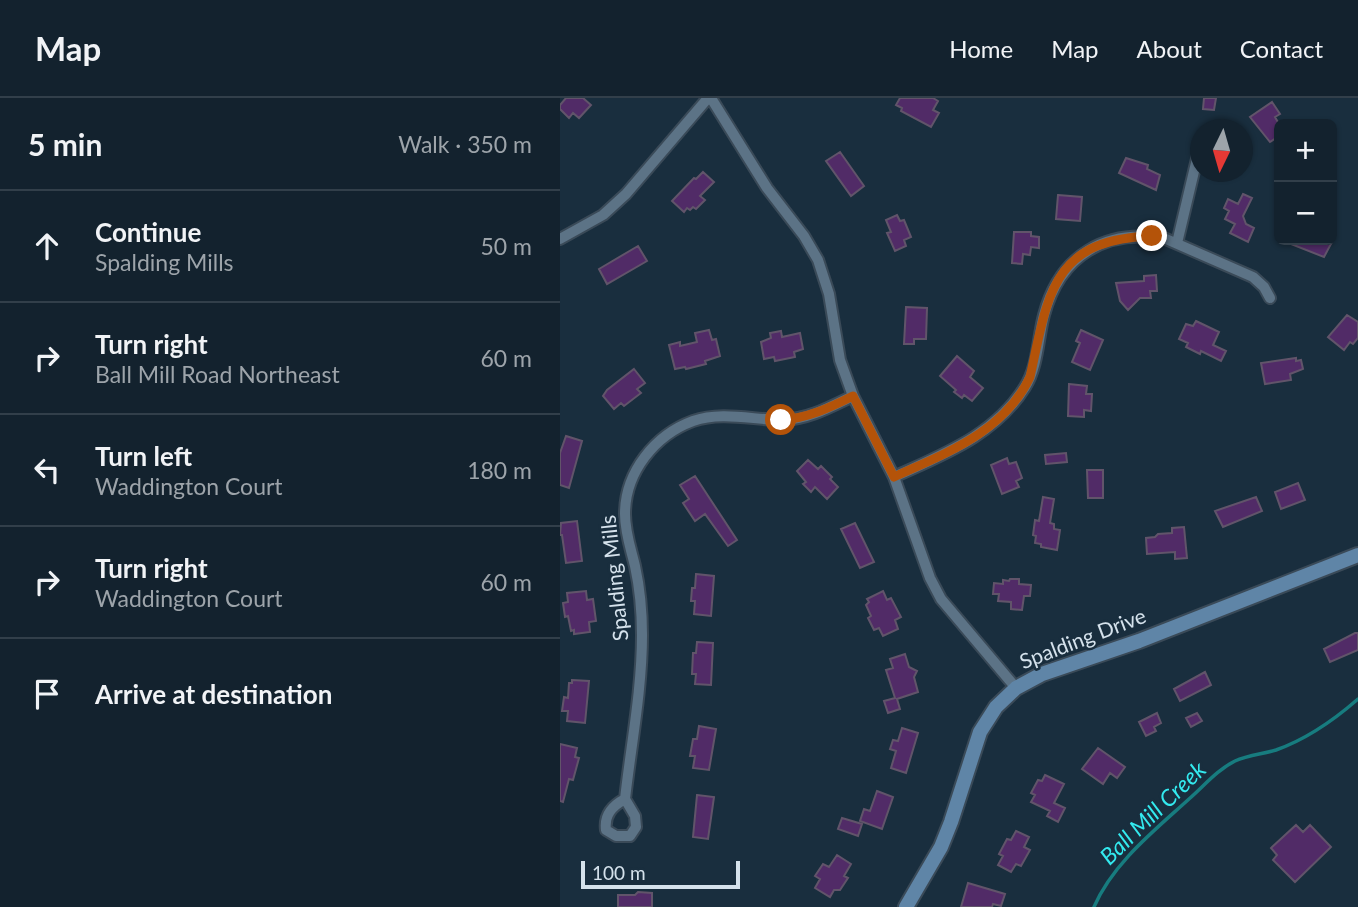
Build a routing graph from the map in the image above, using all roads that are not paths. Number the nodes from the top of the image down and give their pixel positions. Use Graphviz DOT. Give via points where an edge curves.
graph roads {
  1 [pos="710,98"];
  2 [pos="1191,182"];
  3 [pos="560,239"];
  4 [pos="1177,243"];
  5 [pos="1269,298"];
  6 [pos="853,396"];
  7 [pos="894,477"];
  8 [pos="1358,555"];
  9 [pos="1016,688"];
  10 [pos="625,799"];
  11 [pos="906,907"];
  1 -- 3 [label="street" via="626,194 603,215"];
  1 -- 6 [label="street" via="818,260 840,360"];
  2 -- 4 [label="street"];
  4 -- 5 [label="street" via="1253,277"];
  4 -- 7 [label="street" via="1152,236 1123,237 1098,244 1077,258 1051,292 1030,377 1013,403 971,441"];
  6 -- 7 [label="street"];
  6 -- 10 [label="street, Spalding Mills" via="798,419 724,416 695,421 663,438 639,465 625,512 642,634"];
  7 -- 9 [label="street" via="941,599"];
  8 -- 9 [label="street, Spalding Drive" via="1042,674"];
  9 -- 11 [label="street, Spalding Drive" via="980,732 941,847"];
}
